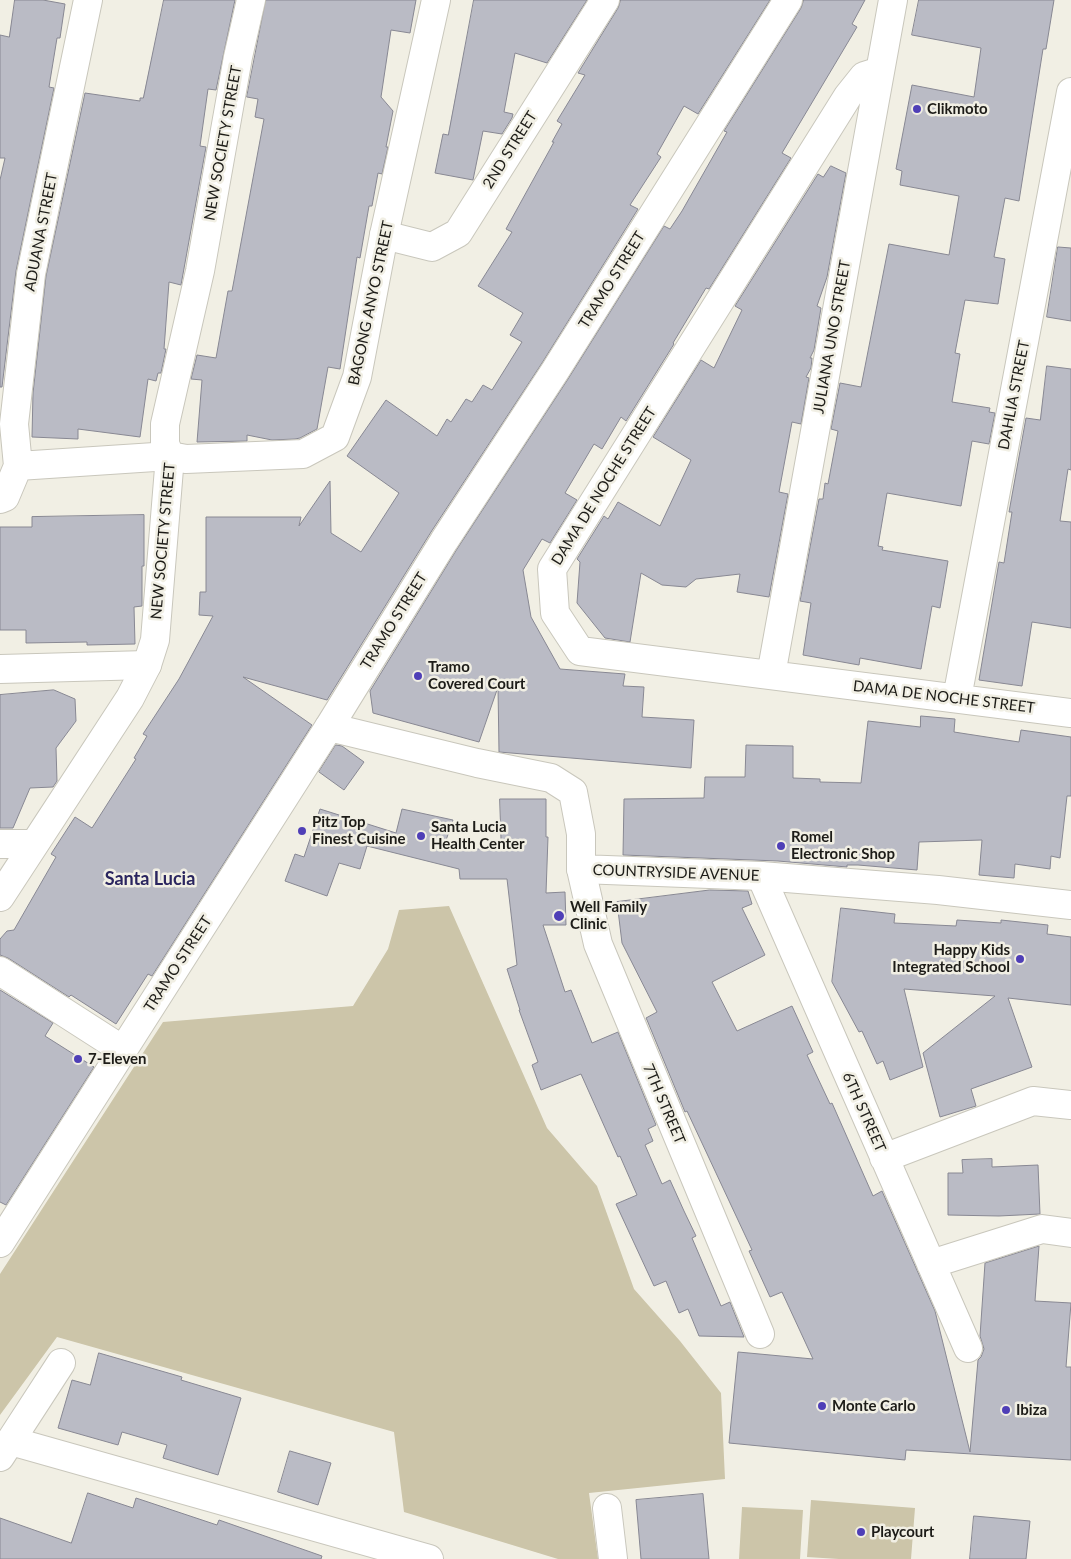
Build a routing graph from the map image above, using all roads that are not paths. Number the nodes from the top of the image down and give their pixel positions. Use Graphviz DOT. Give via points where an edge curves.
graph roads {
  1 [pos="88,0"];
  2 [pos="251,0"];
  3 [pos="436,0"];
  4 [pos="605,0"];
  5 [pos="788,0"];
  6 [pos="893,0"];
  7 [pos="880,71"];
  8 [pos="1071,92"];
  9 [pos="384,235"];
  10 [pos="170,456"];
  11 [pos="18,466"];
  12 [pos="0,499"];
  13 [pos="147,665"];
  14 [pos="0,669"];
  15 [pos="771,675"];
  16 [pos="957,698"];
  17 [pos="1071,713"];
  18 [pos="329,727"];
  19 [pos="0,844"];
  20 [pos="34,844"];
  21 [pos="581,869"];
  22 [pos="761,876"];
  23 [pos="0,897"];
  24 [pos="1071,905"];
  25 [pos="0,971"];
  26 [pos="123,1050"];
  27 [pos="1071,1105"];
  28 [pos="884,1158"];
  29 [pos="1071,1233"];
  30 [pos="0,1243"];
  31 [pos="932,1264"];
  32 [pos="760,1334"];
  33 [pos="968,1348"];
  34 [pos="61,1363"];
  35 [pos="5,1449"];
  36 [pos="607,1508"];
  37 [pos="428,1559"];
  38 [pos="612,1559"];
  1 -- 11 [label="street, ADUANA STREET" via="31,274 14,424"];
  2 -- 10 [label="street, NEW SOCIETY STREET" via="200,271 165,424 165,444"];
  3 -- 9 [label="street, BAGONG ANYO STREET"];
  4 -- 9 [label="street, 2ND STREET" via="458,233 432,247"];
  5 -- 18 [label="street, TRAMO STREET"];
  6 -- 7 [label="street, JULIANA UNO STREET"];
  7 -- 15 [label="street, JULIANA UNO STREET"];
  7 -- 15 [label="street, DAMA DE NOCHE STREET" via="864,76 848,96 552,569 555,613 580,651"];
  8 -- 16 [label="street, DAHLIA STREET"];
  9 -- 10 [label="street, BAGONG ANYO STREET" via="357,377 335,438 303,454 186,459"];
  10 -- 11 [label="street, BAGONG ANYO STREET"];
  10 -- 13 [label="street, NEW SOCIETY STREET" via="155,640"];
  11 -- 12 [label="street" via="4,497"];
  13 -- 14 [label="street"];
  13 -- 20 [label="street, NEW SOCIETY STREET" via="130,698"];
  15 -- 16 [label="street, DAMA DE NOCHE STREET"];
  16 -- 17 [label="street, DAMA DE NOCHE STREET"];
  18 -- 21 [label="street, COUNTRYSIDE AVENUE" via="552,778 573,792 580,834"];
  18 -- 26 [label="street, TRAMO STREET"];
  19 -- 20 [label="street"];
  20 -- 23 [label="street, NEW SOCIETY STREET"];
  21 -- 22 [label="street, COUNTRYSIDE AVENUE"];
  21 -- 32 [label="street, 7TH STREET" via="598,944"];
  22 -- 24 [label="street, COUNTRYSIDE AVENUE" via="938,890"];
  22 -- 28 [label="street, 6TH STREET"];
  25 -- 26 [label="street"];
  26 -- 30 [label="street, TRAMO STREET"];
  27 -- 28 [label="street" via="1032,1101"];
  28 -- 31 [label="street, 6TH STREET"];
  29 -- 31 [label="street" via="1042,1229"];
  31 -- 33 [label="street, 6TH STREET"];
  34 -- 35 [label="street"];
  35 -- 37 [label="street"];
  36 -- 38 [label="street"];
}
